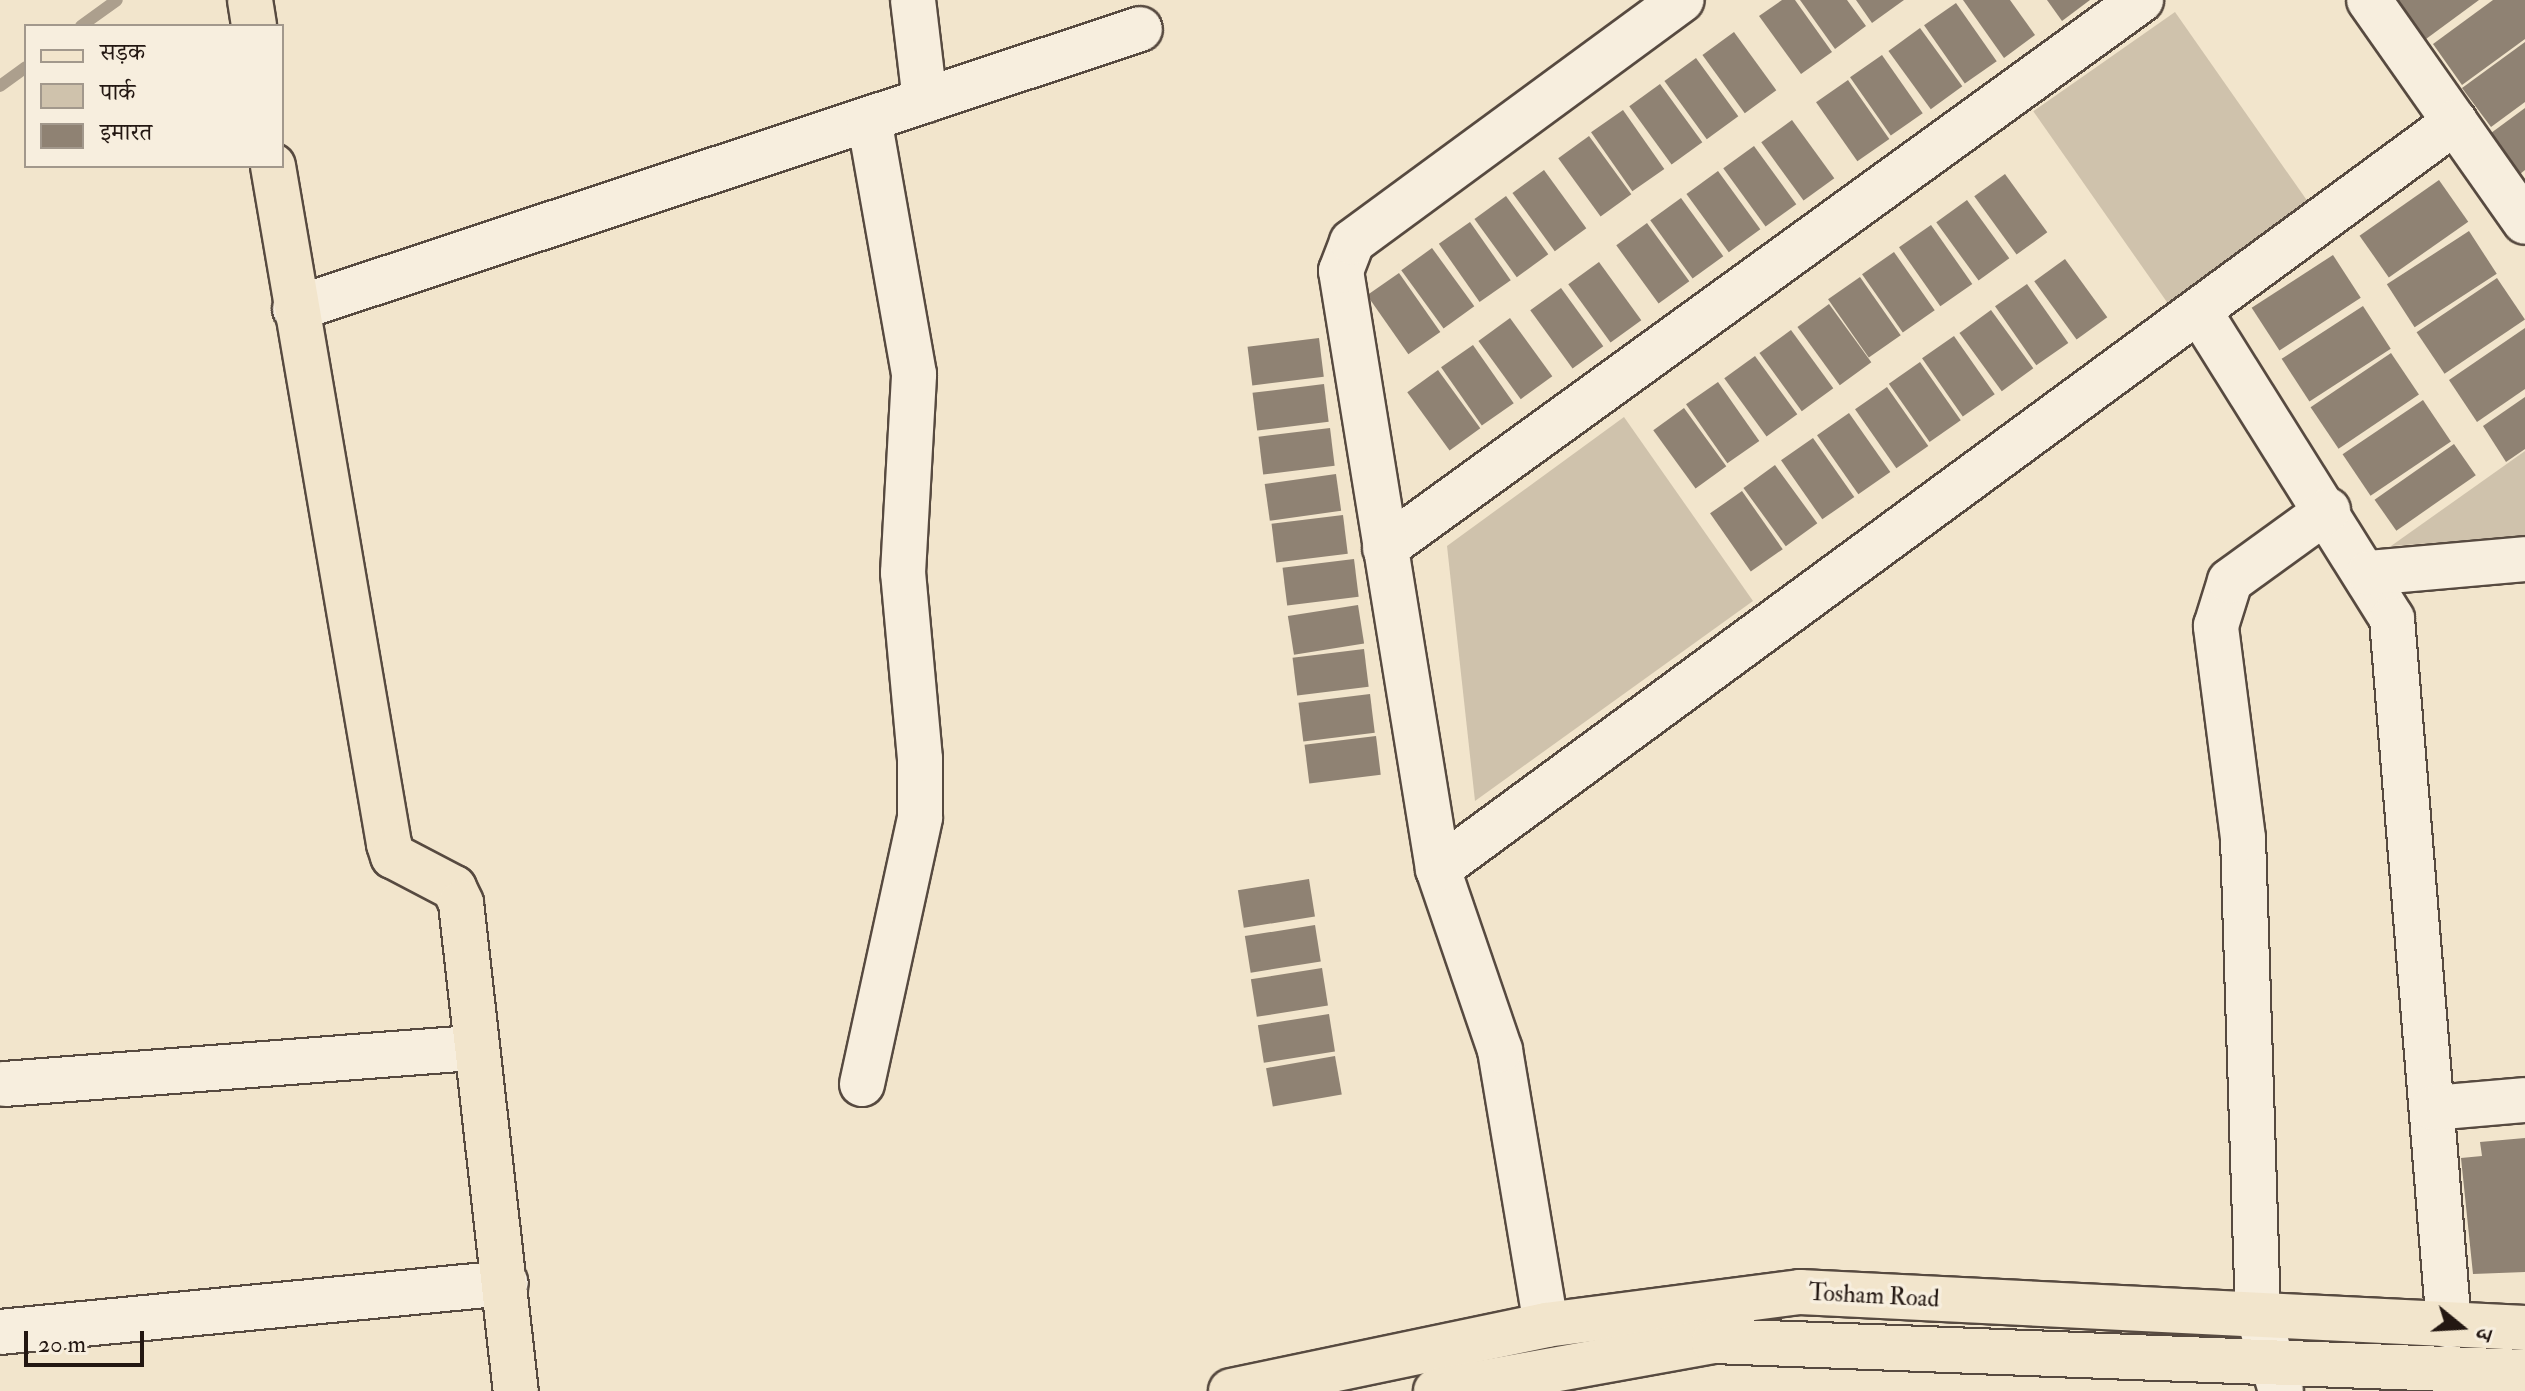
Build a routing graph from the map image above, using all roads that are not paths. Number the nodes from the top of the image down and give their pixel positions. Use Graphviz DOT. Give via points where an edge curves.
graph roads {
  1 [pos="250,0"];
  2 [pos="913,0"];
  3 [pos="2141,0"];
  4 [pos="2369,0"];
  5 [pos="1676,2"];
  6 [pos="254,24"];
  7 [pos="1140,29"];
  8 [pos="925,100"];
  9 [pos="869,119"];
  10 [pos="2455,122"];
  11 [pos="273,168"];
  12 [pos="2525,222"];
  13 [pos="295,309"];
  14 [pos="2199,311"];
  15 [pos="2328,510"];
  16 [pos="1385,548"];
  17 [pos="2525,559"];
  18 [pos="2369,573"];
  19 [pos="1438,869"];
  20 [pos="475,1048"];
  21 [pos="4,1084"];
  22 [pos="862,1084"];
  23 [pos="2525,1100"];
  24 [pos="2433,1108"];
  25 [pos="506,1283"];
  26 [pos="2258,1315"];
  27 [pos="1546,1325"];
  28 [pos="2449,1326"];
  29 [pos="2525,1328"];
  30 [pos="0,1332"];
  31 [pos="2525,1372"];
  32 [pos="2276,1376"];
  33 [pos="516,1391"];
  34 [pos="1231,1391"];
  35 [pos="1436,1391"];
  1 -- 6 [label="main road"];
  2 -- 8 [label="street"];
  3 -- 16 [label="street"];
  4 -- 10 [label="street"];
  5 -- 16 [label="street" via="1343,255"];
  7 -- 8 [label="street"];
  8 -- 9 [label="street"];
  9 -- 13 [label="street"];
  9 -- 22 [label="street" via="914,374 903,573 920,817"];
  10 -- 12 [label="street"];
  10 -- 14 [label="street"];
  11 -- 13 [label="main road"];
  13 -- 20 [label="main road" via="389,844 393,856 454,888 461,903"];
  14 -- 15 [label="street"];
  14 -- 19 [label="street"];
  15 -- 18 [label="street"];
  15 -- 26 [label="street" via="2230,581 2216,626 2243,838"];
  16 -- 19 [label="street"];
  17 -- 18 [label="street"];
  18 -- 24 [label="street" via="2392,619 2397,657"];
  19 -- 27 [label="street" via="1500,1050"];
  20 -- 21 [label="street"];
  20 -- 25 [label="main road"];
  23 -- 24 [label="street"];
  24 -- 28 [label="street"];
  25 -- 30 [label="street"];
  25 -- 33 [label="main road"];
  26 -- 27 [label="main road, Tosham Road" via="1800,1292"];
  26 -- 28 [label="main road, Tosham Road"];
  26 -- 32 [label="street"];
  27 -- 34 [label="main road, Tosham Road"];
  28 -- 29 [label="main road, Tosham Road"];
  31 -- 32 [label="main road, Tosham Road"];
  32 -- 35 [label="main road, Tosham Road" via="1714,1341"];
}
